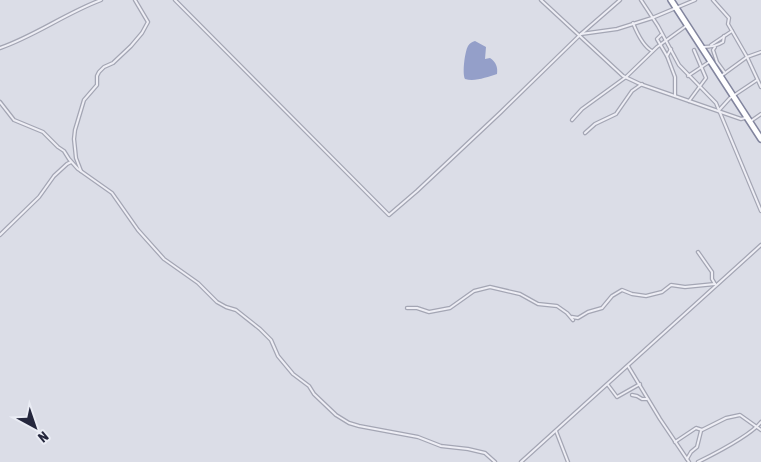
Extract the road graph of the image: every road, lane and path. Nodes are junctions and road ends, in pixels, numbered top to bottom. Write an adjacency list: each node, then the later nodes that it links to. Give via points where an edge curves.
1 (101, 0): 24 (street)
2 (135, 0): 51 (street, via 149,22 131,46 98,73 97,85 84,100 74,139)
3 (175, 0): 16 (street, via 389,215)
4 (541, 0): 16 (street)
5 (620, 0): 16 (street)
6 (641, 0): 12 (street)
7 (671, 0): 11 (highway)
8 (695, 0): 10 (street)
9 (713, 0): 15 (street, via 729,18)
10 (688, 1): 11 (street)
11 (675, 7): 12 (street); 14 (highway)
12 (652, 18): 13 (street); 17 (street)
13 (633, 23): 16 (street, via 617,30); 27 (street, via 640,38)
14 (687, 25): 19 (street); 23 (highway)
15 (732, 31): 18 (street); 30 (street)
16 (580, 35): 35 (street, via 610,66)
17 (662, 35): 19 (street); 20 (street, via 658,39)
18 (724, 36): 21 (street); 22 (street, via 723,42)
19 (665, 42): 20 (street); 25 (street)
20 (661, 44): 27 (street); 29 (street)
21 (710, 46): 22 (street); 23 (street)
22 (714, 46): 33 (street)
23 (702, 47): 31 (highway)
24 (0, 48)
25 (670, 49): 29 (street); 34 (street)
26 (694, 50): 32 (street)
27 (653, 52): 35 (street)
28 (761, 52): 30 (street)
29 (667, 56): 40 (street, via 675,77)
30 (747, 57): 33 (street); 36 (street)
31 (710, 61): 32 (street); 33 (highway)
32 (701, 67): 34 (street); 38 (street, via 706,78)
33 (723, 74): 41 (highway)
34 (688, 76): 38 (street)
35 (626, 77): 37 (street); 47 (street, via 582,108)
36 (758, 80): 39 (street); 41 (street)
37 (642, 84): 40 (street); 48 (street, via 632,91 616,114)
38 (700, 87): 42 (street); 44 (street)
39 (761, 87)
40 (675, 96): 42 (street)
41 (734, 96): 44 (street); 46 (highway)
42 (690, 101): 44 (street)
43 (0, 102): 50 (street, via 14,120 43,132 66,152)
44 (720, 111): 46 (street); 52 (street)
45 (761, 114): 46 (street)
46 (749, 119): 49 (highway)
47 (572, 120)
48 (585, 133)
49 (761, 139)
50 (71, 162): 51 (street); 53 (street)
51 (81, 171): 72 (street, via 116,197 160,256 198,283 217,302 236,310 260,329 293,374 309,386 333,413 356,425 418,437 441,446 468,449 485,454)
52 (761, 211)
53 (0, 235)
54 (761, 245): 56 (street)
55 (698, 252): 56 (street)
56 (716, 284): 58 (street, via 671,285 662,292 646,296 622,290 602,308 578,318); 60 (street)
57 (407, 308): 58 (street, via 428,312 450,308 474,290 490,287 520,294 538,304 557,306)
58 (570, 316): 59 (street)
59 (573, 320)
60 (628, 366): 61 (street); 62 (street)
61 (640, 384): 62 (street, via 617,397); 64 (street)
62 (608, 385): 69 (street)
63 (632, 395): 64 (street)
64 (647, 399): 70 (street)
65 (761, 422): 66 (street)
66 (757, 426): 67 (street, via 740,415); 68 (street); 75 (street)
67 (701, 430): 70 (street, via 695,429); 71 (street, via 697,447)
68 (761, 430)
69 (556, 431): 73 (street); 74 (street)
70 (675, 442): 71 (street)
71 (688, 461)
72 (495, 462)
73 (522, 462)
74 (568, 462)
75 (698, 462)

